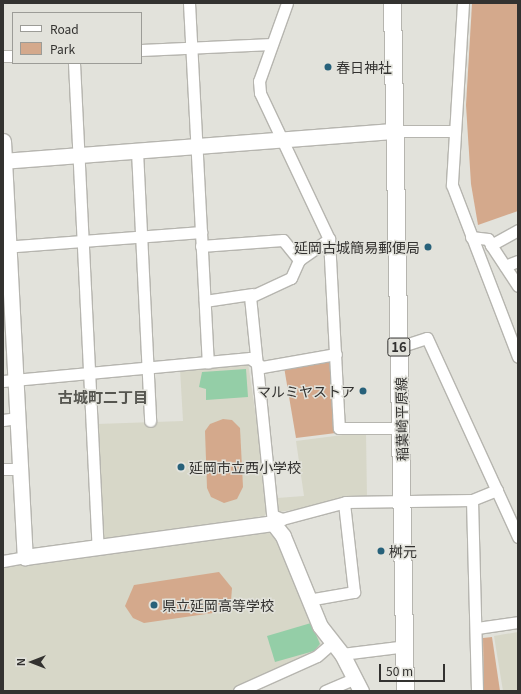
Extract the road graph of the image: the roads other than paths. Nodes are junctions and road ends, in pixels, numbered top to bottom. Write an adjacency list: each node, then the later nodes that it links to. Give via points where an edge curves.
1 (189, 3): 6 (street)
2 (287, 3): 5 (street)
3 (392, 3): 9 (main road, 稲葉崎平原線 / 16)
4 (463, 3): 10 (street)
5 (272, 44): 6 (street); 11 (street, via 259,81 260,93)
6 (192, 47): 7 (street); 13 (street)
7 (142, 50)
8 (74, 64): 15 (street)
9 (395, 131): 10 (street); 11 (street); 32 (main road, 稲葉崎平原線 / 16)
10 (454, 131): 19 (street, via 452,185)
11 (284, 139): 13 (street); 21 (street)
12 (3, 141): 16 (street)
13 (197, 146): 14 (street); 18 (street)
14 (137, 151): 15 (street); 20 (street)
15 (79, 156): 16 (street); 22 (street)
16 (4, 161): 25 (street)
17 (518, 230): 23 (street)
18 (201, 232): 20 (street); 24 (street)
19 (471, 237): 23 (street, via 488,240); 34 (street)
20 (142, 238): 22 (street); 37 (street)
21 (328, 239): 26 (street); 33 (street)
22 (83, 241): 25 (street); 38 (street)
23 (491, 245): 28 (street)
24 (201, 246): 26 (street, via 283,240); 31 (street)
25 (6, 247): 39 (street)
26 (299, 260): 30 (street, via 291,278)
27 (518, 261): 28 (street)
28 (505, 266): 29 (street)
29 (518, 286)
30 (252, 294): 31 (street); 36 (street)
31 (205, 302): 35 (street)
32 (399, 347): 42 (main road, 稲葉崎平原線 / 16); 45 (street, via 427,338)
33 (336, 354): 36 (street, via 262,367); 42 (street, via 339,428)
34 (518, 357)
35 (208, 362): 36 (street, via 250,358); 37 (street)
36 (256, 363): 49 (street)
37 (148, 366): 38 (street); 41 (street)
38 (90, 372): 39 (street); 51 (street)
39 (9, 381): 40 (street)
40 (10, 419): 44 (street)
41 (150, 421)
42 (401, 428): 47 (main road, 稲葉崎平原線 / 16)
43 (3, 469): 44 (street)
44 (20, 469): 52 (street)
45 (497, 490): 46 (street); 50 (street)
46 (472, 500): 47 (street); 56 (street)
47 (403, 501): 48 (street); 57 (main road, 稲葉崎平原線 / 16)
48 (344, 503): 49 (street); 54 (street, via 354,592)
49 (274, 520): 51 (street); 54 (street, via 283,536)
50 (518, 537)
51 (98, 546): 52 (street)
52 (25, 557): 53 (street)
53 (3, 560)
54 (308, 600): 58 (street)
55 (518, 622): 56 (street)
56 (477, 628): 63 (street)
57 (407, 646): 58 (street); 62 (main road, 稲葉崎平原線 / 16)
58 (337, 649): 59 (street); 60 (street)
59 (358, 684): 61 (street)
60 (239, 691)
61 (326, 691)
62 (405, 691)
63 (477, 691)

